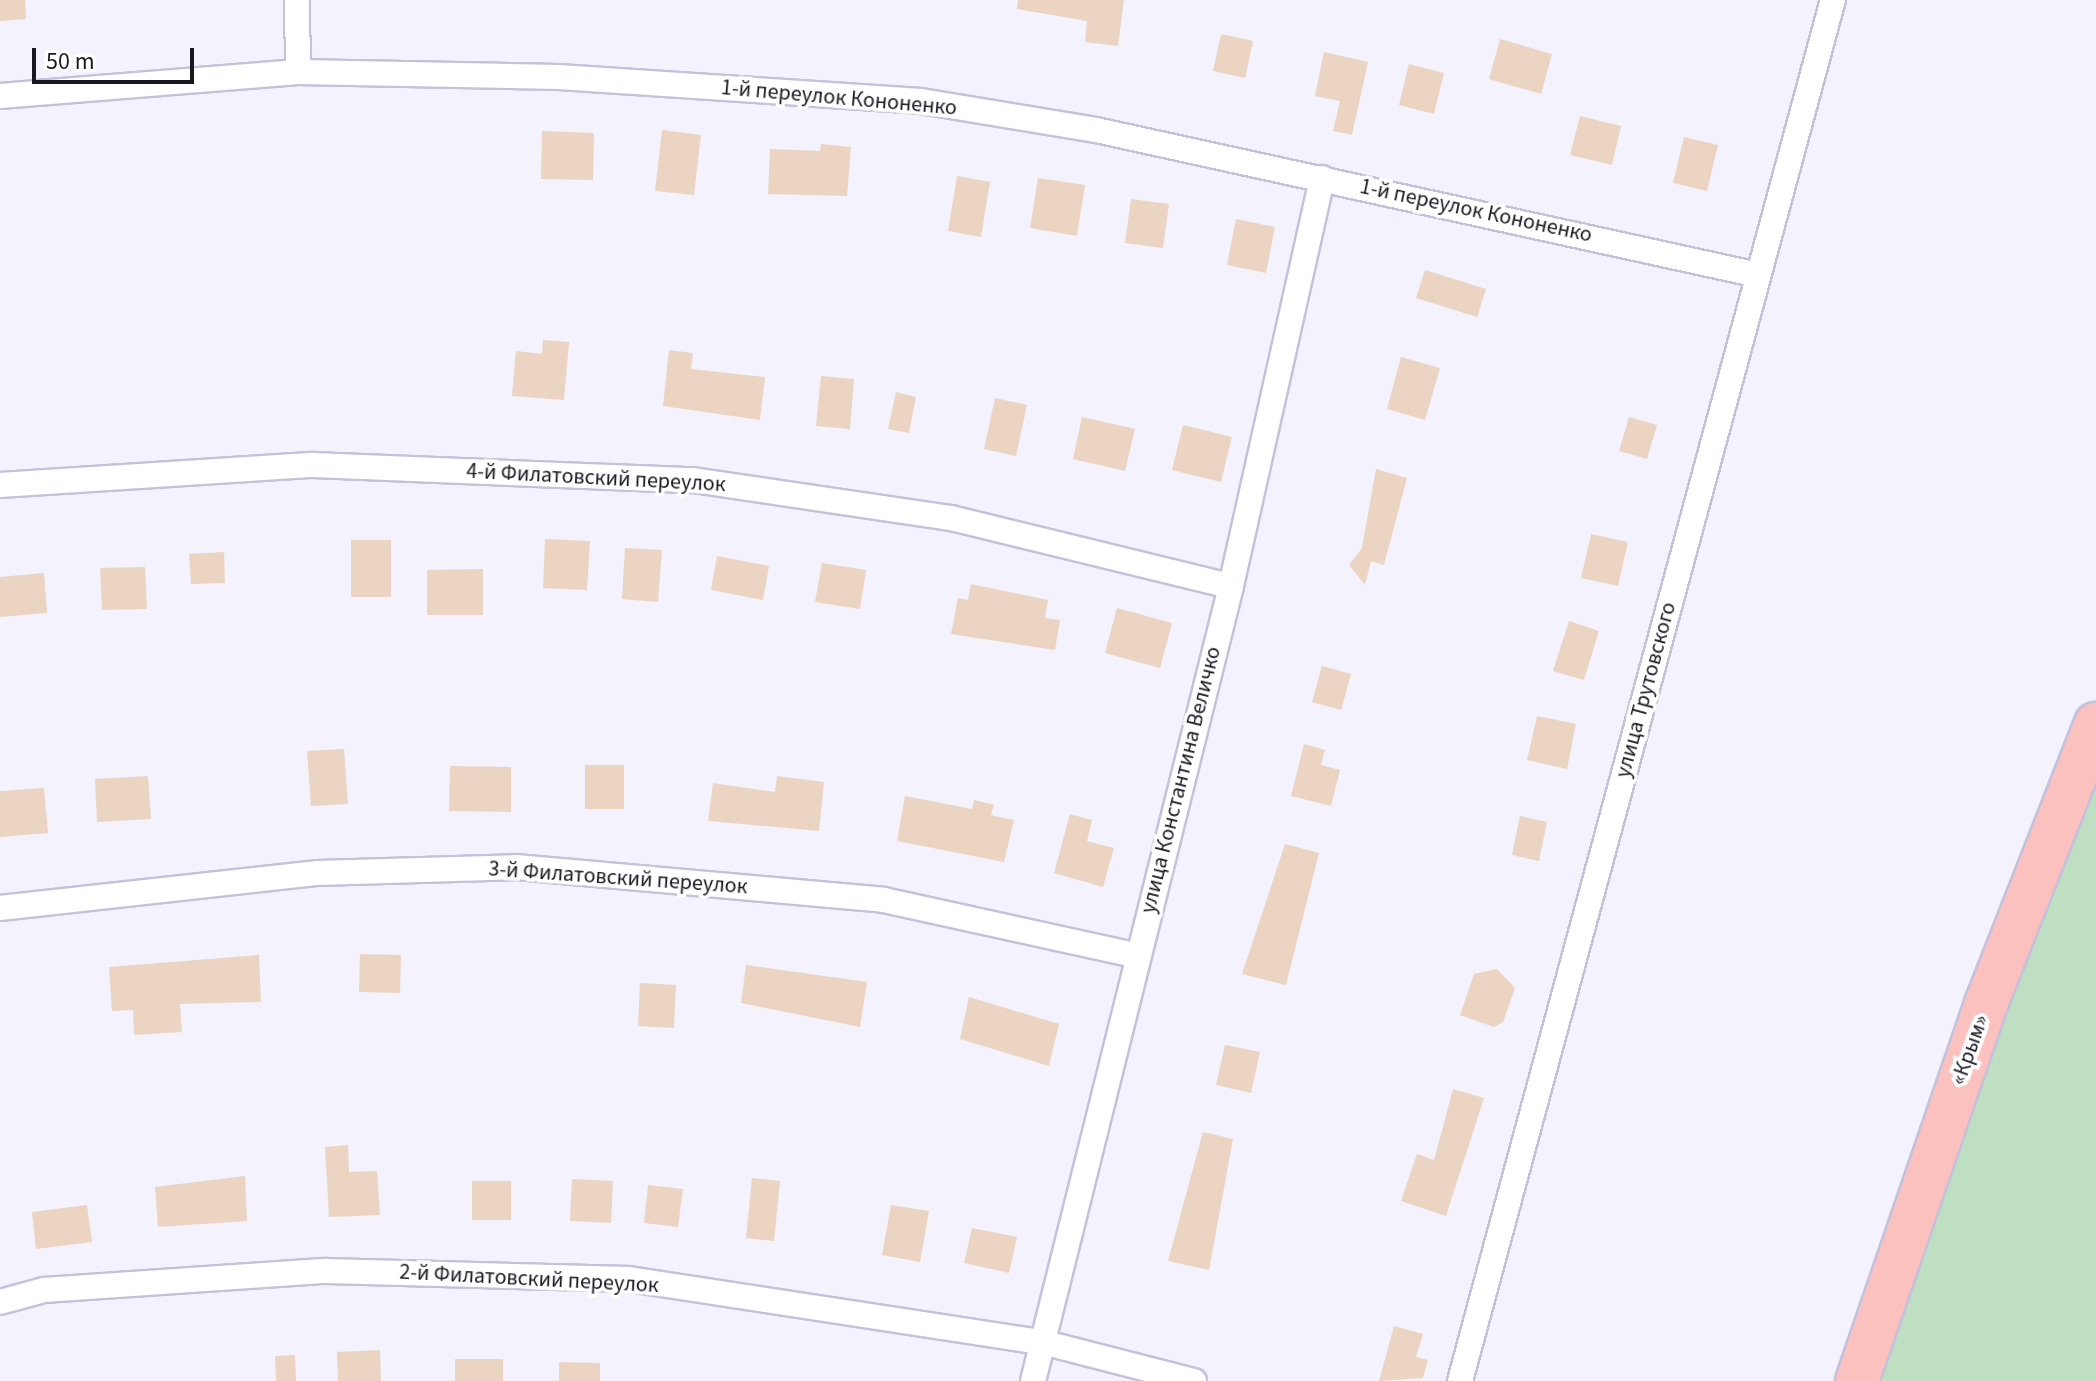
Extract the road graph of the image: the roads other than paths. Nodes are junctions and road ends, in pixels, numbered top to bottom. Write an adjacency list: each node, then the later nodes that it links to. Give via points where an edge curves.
1 (297, 0): 3 (street)
2 (1833, 0): 6 (street, улица Трутовского)
3 (298, 72): 4 (street, 1-й переулок Кононенко); 5 (street, 1-й переулок Кононенко, via 559,77 921,101)
4 (0, 96)
5 (1322, 178): 6 (street, 1-й переулок Кононенко); 8 (street, улица Константина Величко)
6 (1758, 275): 16 (street, улица Трутовского)
7 (0, 485): 8 (street, 4-й Филатовский переулок, via 313,465 693,480 951,518)
8 (1231, 586): 11 (street, улица Константина Величко)
9 (2096, 724): 17 (highway, «Крым», via 1986,1004)
10 (0, 908): 11 (street, 3-й Филатовский переулок, via 318,873 516,867 884,900)
11 (1135, 955): 13 (street, улица Константина Величко)
12 (0, 1302): 13 (street, 2-й Филатовский переулок, via 44,1290 326,1271 628,1279)
13 (1042, 1342): 14 (street, улица Константина Величко); 15 (street, 2-й Филатовский переулок)
14 (1033, 1381)
15 (1194, 1381)
16 (1460, 1381)
17 (1857, 1381)

